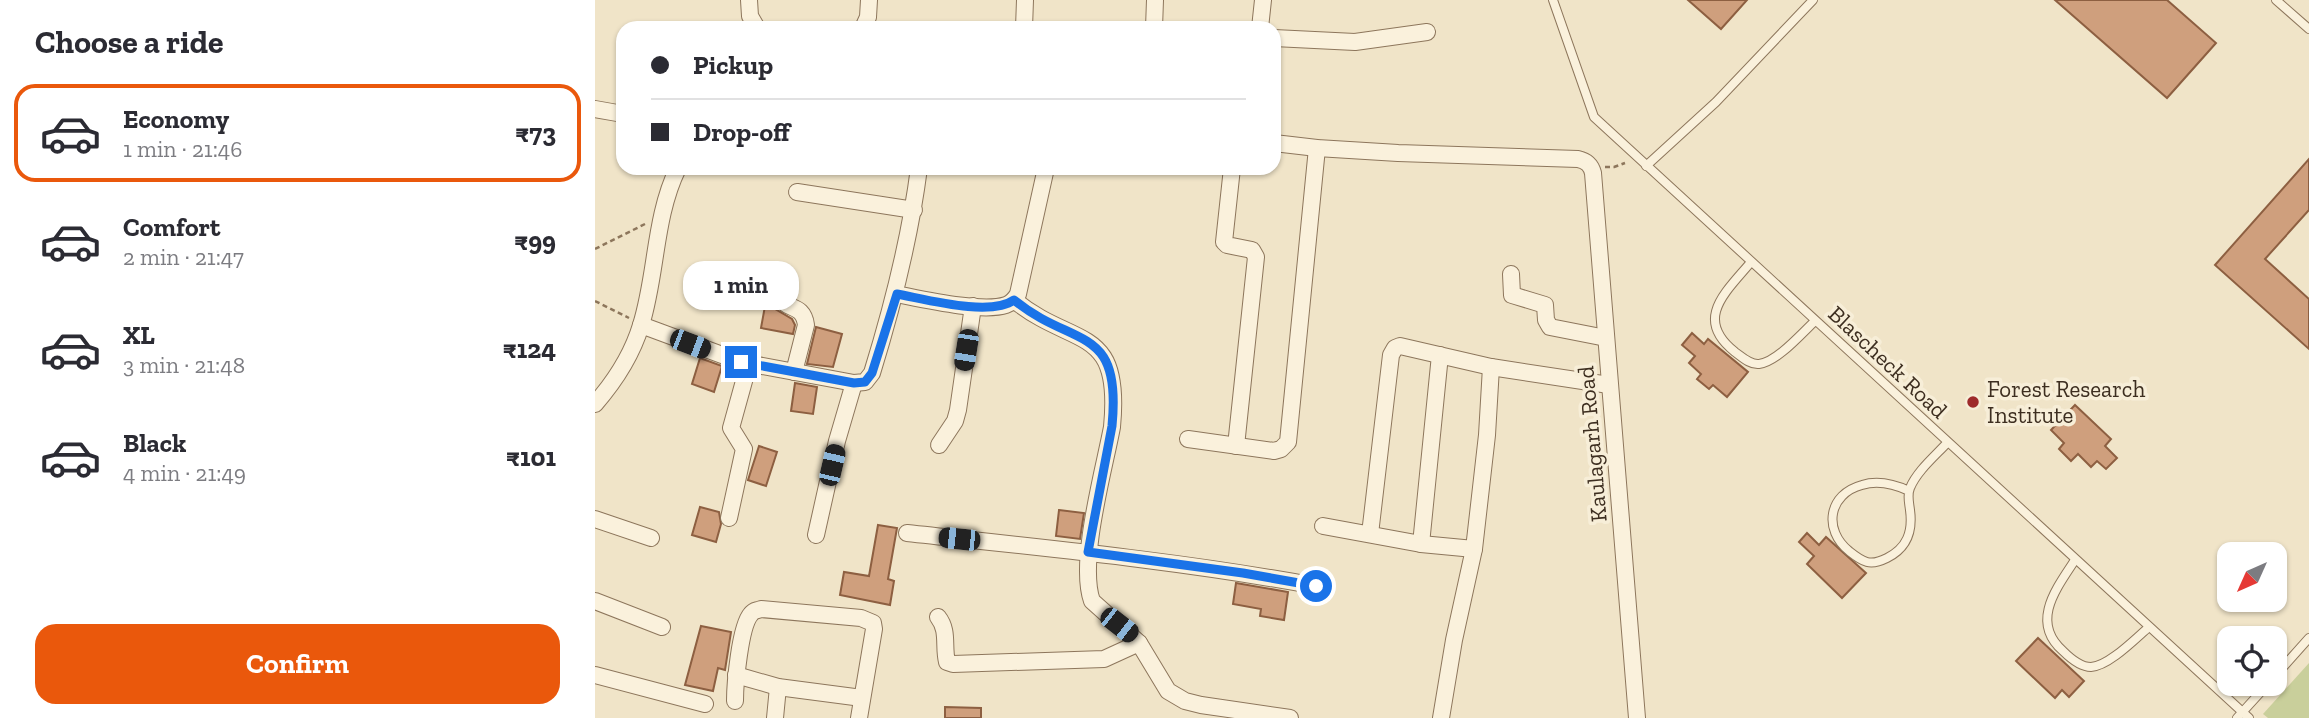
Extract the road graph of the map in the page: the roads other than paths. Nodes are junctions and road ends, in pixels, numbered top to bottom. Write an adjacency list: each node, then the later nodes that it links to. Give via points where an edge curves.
1 (748, 0): 9 (street)
2 (869, 0): 10 (street)
3 (1025, 0): 11 (street)
4 (1155, 0): 12 (street)
5 (1263, 0): 13 (street)
6 (1553, 0): 21 (lane, Blascheck Road, via 1594,117)
7 (1813, 0): 21 (lane, via 1716,102)
8 (2276, 0): 14 (lane)
9 (753, 21)
10 (866, 21)
11 (1024, 21)
12 (1154, 21)
13 (1261, 21)
14 (2309, 29)
15 (1427, 32): 16 (street, via 1356,42)
16 (1281, 38)
17 (595, 109): 18 (street)
18 (616, 113)
19 (1281, 144): 20 (street)
20 (1317, 148): 36 (street, Kaulagarh Road, via 1585,161 1591,166); 47 (street, via 1290,436 1285,447 1274,451)
21 (1646, 166): 28 (lane, Blascheck Road)
22 (675, 175): 35 (street)
23 (918, 175): 27 (street)
24 (1044, 175): 32 (street)
25 (1231, 175): 47 (street, via 1224,242 1252,250 1257,257)
26 (797, 192): 27 (street)
27 (914, 210): 31 (street)
28 (1751, 262): 34 (lane, Blascheck Road); 34 (lane, via 1716,307 1714,326 1731,349 1751,363 1767,361)
29 (780, 274): 40 (street, via 778,296 803,313 806,325)
30 (1511, 274): 36 (street, via 1512,295 1545,305 1550,327)
31 (897, 294): 33 (street); 41 (street, via 872,373 865,382)
32 (1014, 300): 33 (street, via 998,306); 58 (street, via 1040,319 1091,342 1111,373 1112,426)
33 (973, 306): 46 (street, via 958,410)
34 (1815, 321): 45 (lane, Blascheck Road)
35 (641, 325): 38 (street); 43 (street, via 625,363)
36 (1606, 338): 42 (street, Kaulagarh Road)
37 (1440, 355): 39 (street); 53 (street, via 1400,346 1393,351); 56 (street)
38 (749, 363): 40 (street); 49 (street, via 731,428 744,449)
39 (1491, 367): 42 (street); 57 (street)
40 (794, 372): 41 (street)
41 (854, 383): 54 (street)
42 (1609, 385): 81 (street, Kaulagarh Road)
43 (595, 404)
44 (1188, 439): 47 (street)
45 (1947, 443): 48 (lane); 59 (lane, Blascheck Road)
46 (939, 445)
47 (1235, 446)
48 (1909, 491): 48 (lane, via 1910,531 1899,552 1872,563 1840,543 1832,517 1838,501 1855,487 1889,484)
49 (729, 518)
50 (595, 519): 55 (street)
51 (1323, 526): 53 (street)
52 (907, 533): 58 (street)
53 (1370, 534): 56 (street)
54 (816, 535)
55 (651, 538)
56 (1421, 544): 57 (street)
57 (1473, 549): 80 (street)
58 (1088, 552): 60 (street); 66 (street, via 1092,601)
59 (2075, 560): 64 (lane, Blascheck Road); 64 (lane, via 2059,584 2047,620 2053,641 2066,655 2084,665 2099,665)
60 (1316, 586)
61 (595, 601): 63 (street)
62 (938, 617): 66 (street, via 945,629 947,662 953,664 1104,659)
63 (662, 626)
64 (2149, 627): 76 (lane, Blascheck Road)
65 (2309, 638): 67 (lane)
66 (1139, 643): 75 (street, via 1160,681 1176,696)
67 (2287, 663)
68 (595, 675): 74 (street)
69 (736, 675): 70 (street); 72 (street, via 747,621 754,611 862,618 873,623 874,629); 73 (street)
70 (778, 687): 72 (street); 77 (street)
71 (2259, 696): 76 (lane)
72 (862, 698): 78 (street)
73 (735, 702)
74 (705, 704)
75 (1266, 716): 79 (street)
76 (2243, 716)
77 (775, 718)
78 (859, 718)
79 (1290, 718)
80 (1441, 718)
81 (1637, 718)

